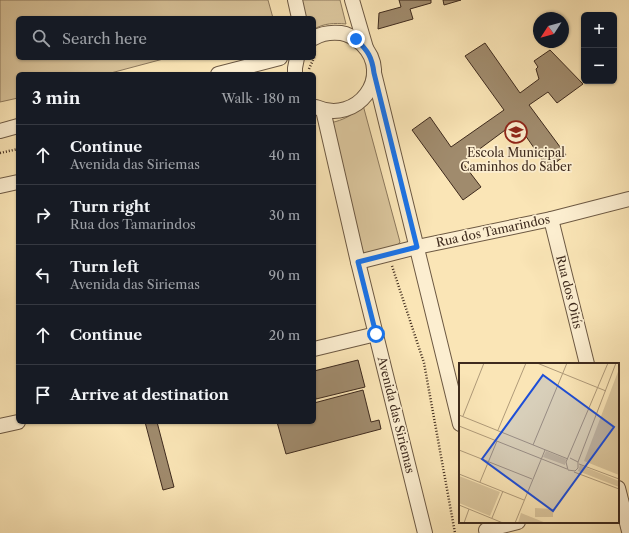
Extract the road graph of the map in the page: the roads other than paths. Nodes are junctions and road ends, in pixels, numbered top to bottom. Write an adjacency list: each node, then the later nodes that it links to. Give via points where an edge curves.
1 (295, 0): 3 (street)
2 (352, 0): 5 (street)
3 (299, 16)
4 (316, 37): 5 (street, via 330,32 344,33 356,39)
5 (366, 49): 10 (street)
6 (272, 60): 8 (street)
7 (297, 60): 9 (street)
8 (226, 72)
9 (295, 72)
10 (374, 73): 11 (street, via 371,86 356,105 345,110); 18 (street)
11 (318, 108): 19 (street, Avenida das Siriemas)
12 (16, 127): 13 (street)
13 (0, 131)
14 (16, 182): 15 (street)
15 (0, 186)
16 (629, 199): 17 (street, Rua dos Tamarindos)
17 (551, 219): 18 (street, Rua dos Tamarindos); 22 (street, Rua dos Oitís)
18 (417, 247): 19 (street, Rua dos Tamarindos); 23 (street)
19 (358, 262): 20 (street, Avenida das Siriemas)
20 (376, 334): 21 (street); 30 (street, Avenida das Siriemas)
21 (316, 349)
22 (587, 363)
23 (459, 420)
24 (16, 422): 25 (street)
25 (0, 426)
26 (621, 493): 29 (street)
27 (513, 523): 28 (street)
28 (486, 528)
29 (629, 531)
30 (425, 533)

